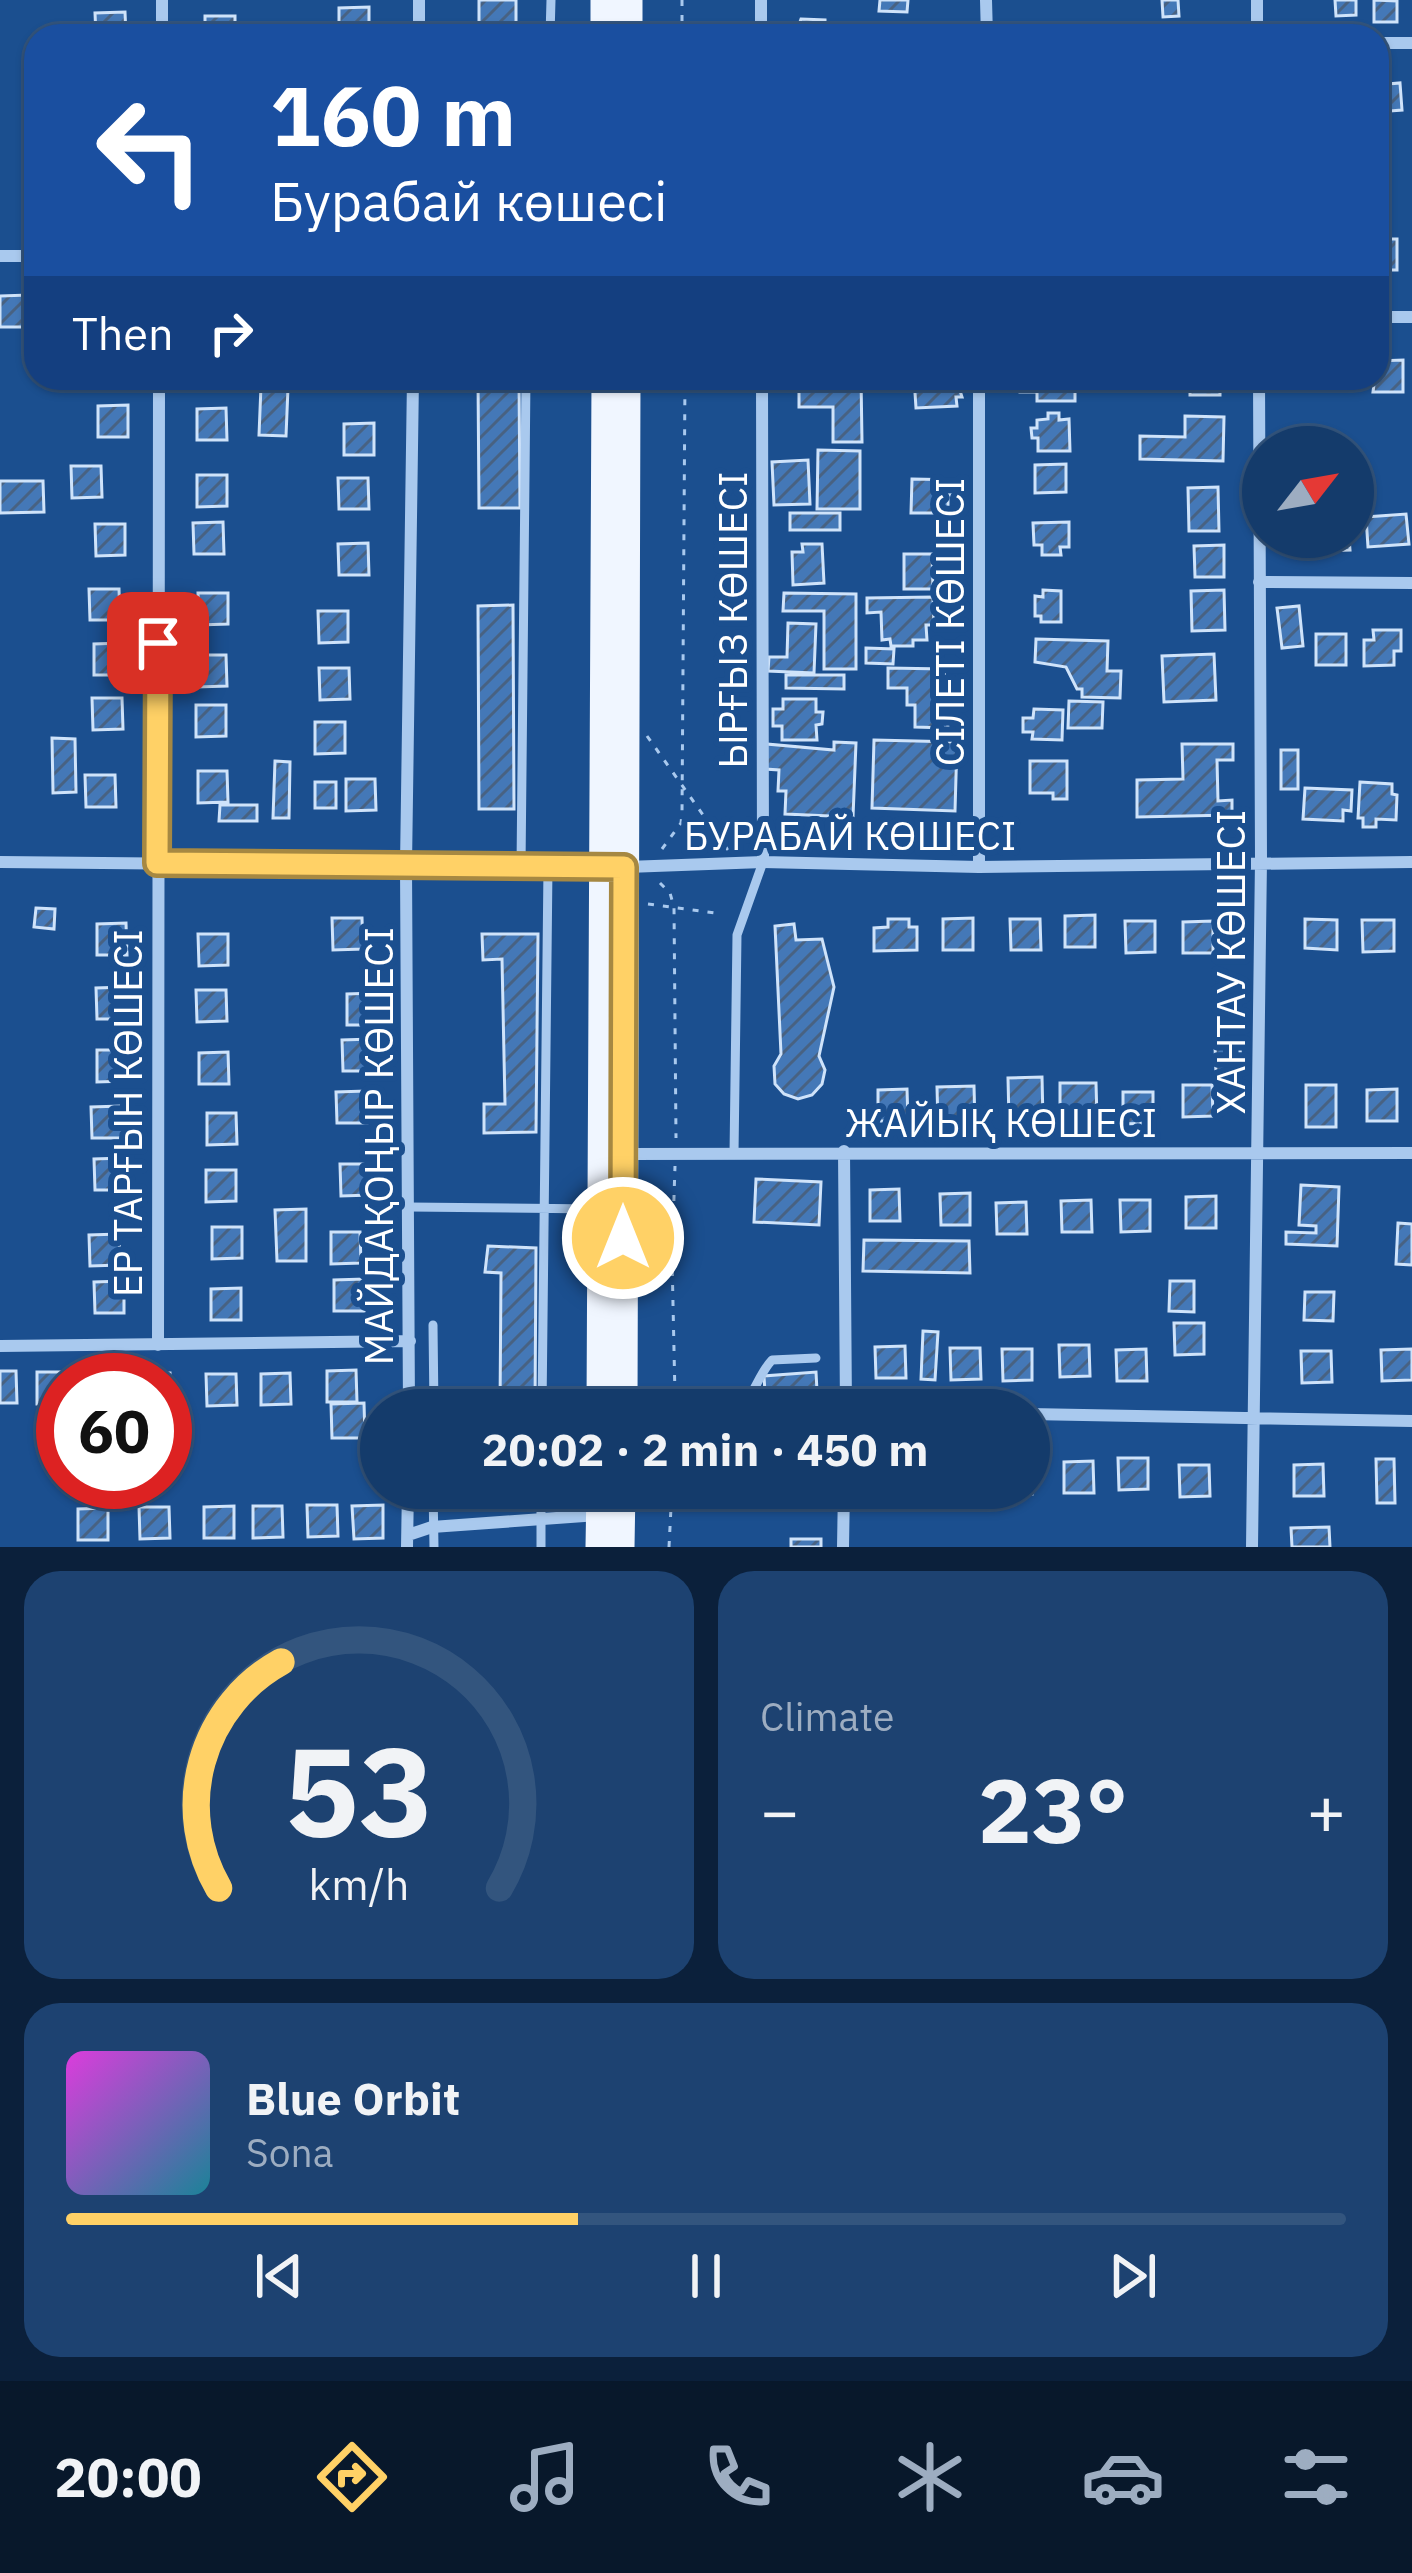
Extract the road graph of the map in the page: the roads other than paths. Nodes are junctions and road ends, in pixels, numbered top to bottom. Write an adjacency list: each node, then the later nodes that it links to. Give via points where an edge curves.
1 (159, 390): 15 (street, ЕР ТАРҒЫН КӨШЕСІ)
2 (412, 390): 16 (street, МАЙДАҚОҢЫР КӨШЕСІ)
3 (526, 390): 17 (lane)
4 (605, 390): 19 (main road)
5 (627, 390): 19 (main road)
6 (762, 390): 13 (street, ЫРҒЫЗ КӨШЕСІ)
7 (980, 390): 20 (street, СІЛЕТІ КӨШЕСІ)
8 (1259, 390): 9 (street, ХАНТАУ КӨШЕСІ)
9 (1259, 582): 10 (street); 11 (street, ХАНТАУ КӨШЕСІ)
10 (1412, 583)
11 (1262, 860): 14 (street, БУРАБАЙ КӨШЕСІ); 20 (street, БУРАБАЙ КӨШЕСІ); 24 (street, ХАНТАУ КӨШЕСІ)
12 (0, 862): 15 (street, БУРАБАЙ КӨШЕСІ)
13 (763, 862): 19 (street, БУРАБАЙ КӨШЕСІ); 20 (street, БУРАБАЙ КӨШЕСІ); 23 (lane, via 737,935)
14 (1412, 862)
15 (157, 863): 16 (street, БУРАБАЙ КӨШЕСІ); 31 (street, ЕР ТАРҒЫН КӨШЕСІ)
16 (406, 866): 17 (street, БУРАБАЙ КӨШЕСІ); 26 (street, МАЙДАҚОҢЫР КӨШЕСІ)
17 (521, 867): 18 (street, БУРАБАЙ КӨШЕСІ)
18 (548, 867): 19 (street, БУРАБАЙ КӨШЕСІ); 27 (lane)
19 (613, 867): 22 (main road); 28 (main road)
20 (979, 867)
21 (844, 1151): 23 (street, ЖАЙЫҚ КӨШЕСІ); 24 (street, ЖАЙЫҚ КӨШЕСІ); 40 (street)
22 (623, 1154): 23 (street, ЖАЙЫҚ КӨШЕСІ); 38 (main road)
23 (734, 1154)
24 (1258, 1154): 25 (street, ЖАЙЫҚ КӨШЕСІ); 42 (street, ХАНТАУ КӨШЕСІ)
25 (1412, 1154)
26 (409, 1207): 27 (lane); 30 (street, МАЙДАҚОҢЫР КӨШЕСІ)
27 (545, 1207): 28 (lane); 36 (lane)
28 (600, 1209): 37 (main road)
29 (434, 1325): 35 (lane)
30 (410, 1341): 31 (street); 34 (street, МАЙДАҚОҢЫР КӨШЕСІ)
31 (158, 1345): 32 (street)
32 (0, 1346)
33 (816, 1358): 39 (lane, via 772,1360)
34 (409, 1389)
35 (434, 1389)
36 (542, 1389)
37 (614, 1389)
38 (617, 1389)
39 (754, 1389)
40 (846, 1389)
41 (1050, 1414): 42 (street)
42 (1254, 1417): 43 (street); 59 (street, ХАНТАУ КӨШЕСІ)
43 (1412, 1421)
44 (408, 1509): 53 (street)
45 (432, 1509): 52 (lane)
46 (541, 1509): 51 (lane)
47 (574, 1509): 51 (street)
48 (600, 1509): 56 (main road)
49 (622, 1509): 57 (main road)
50 (844, 1509): 58 (street)
51 (541, 1518): 52 (street); 55 (lane)
52 (432, 1527): 53 (street); 54 (lane)
53 (407, 1541)
54 (434, 1547)
55 (541, 1547)
56 (599, 1547)
57 (621, 1547)
58 (843, 1547)
59 (1252, 1547)

